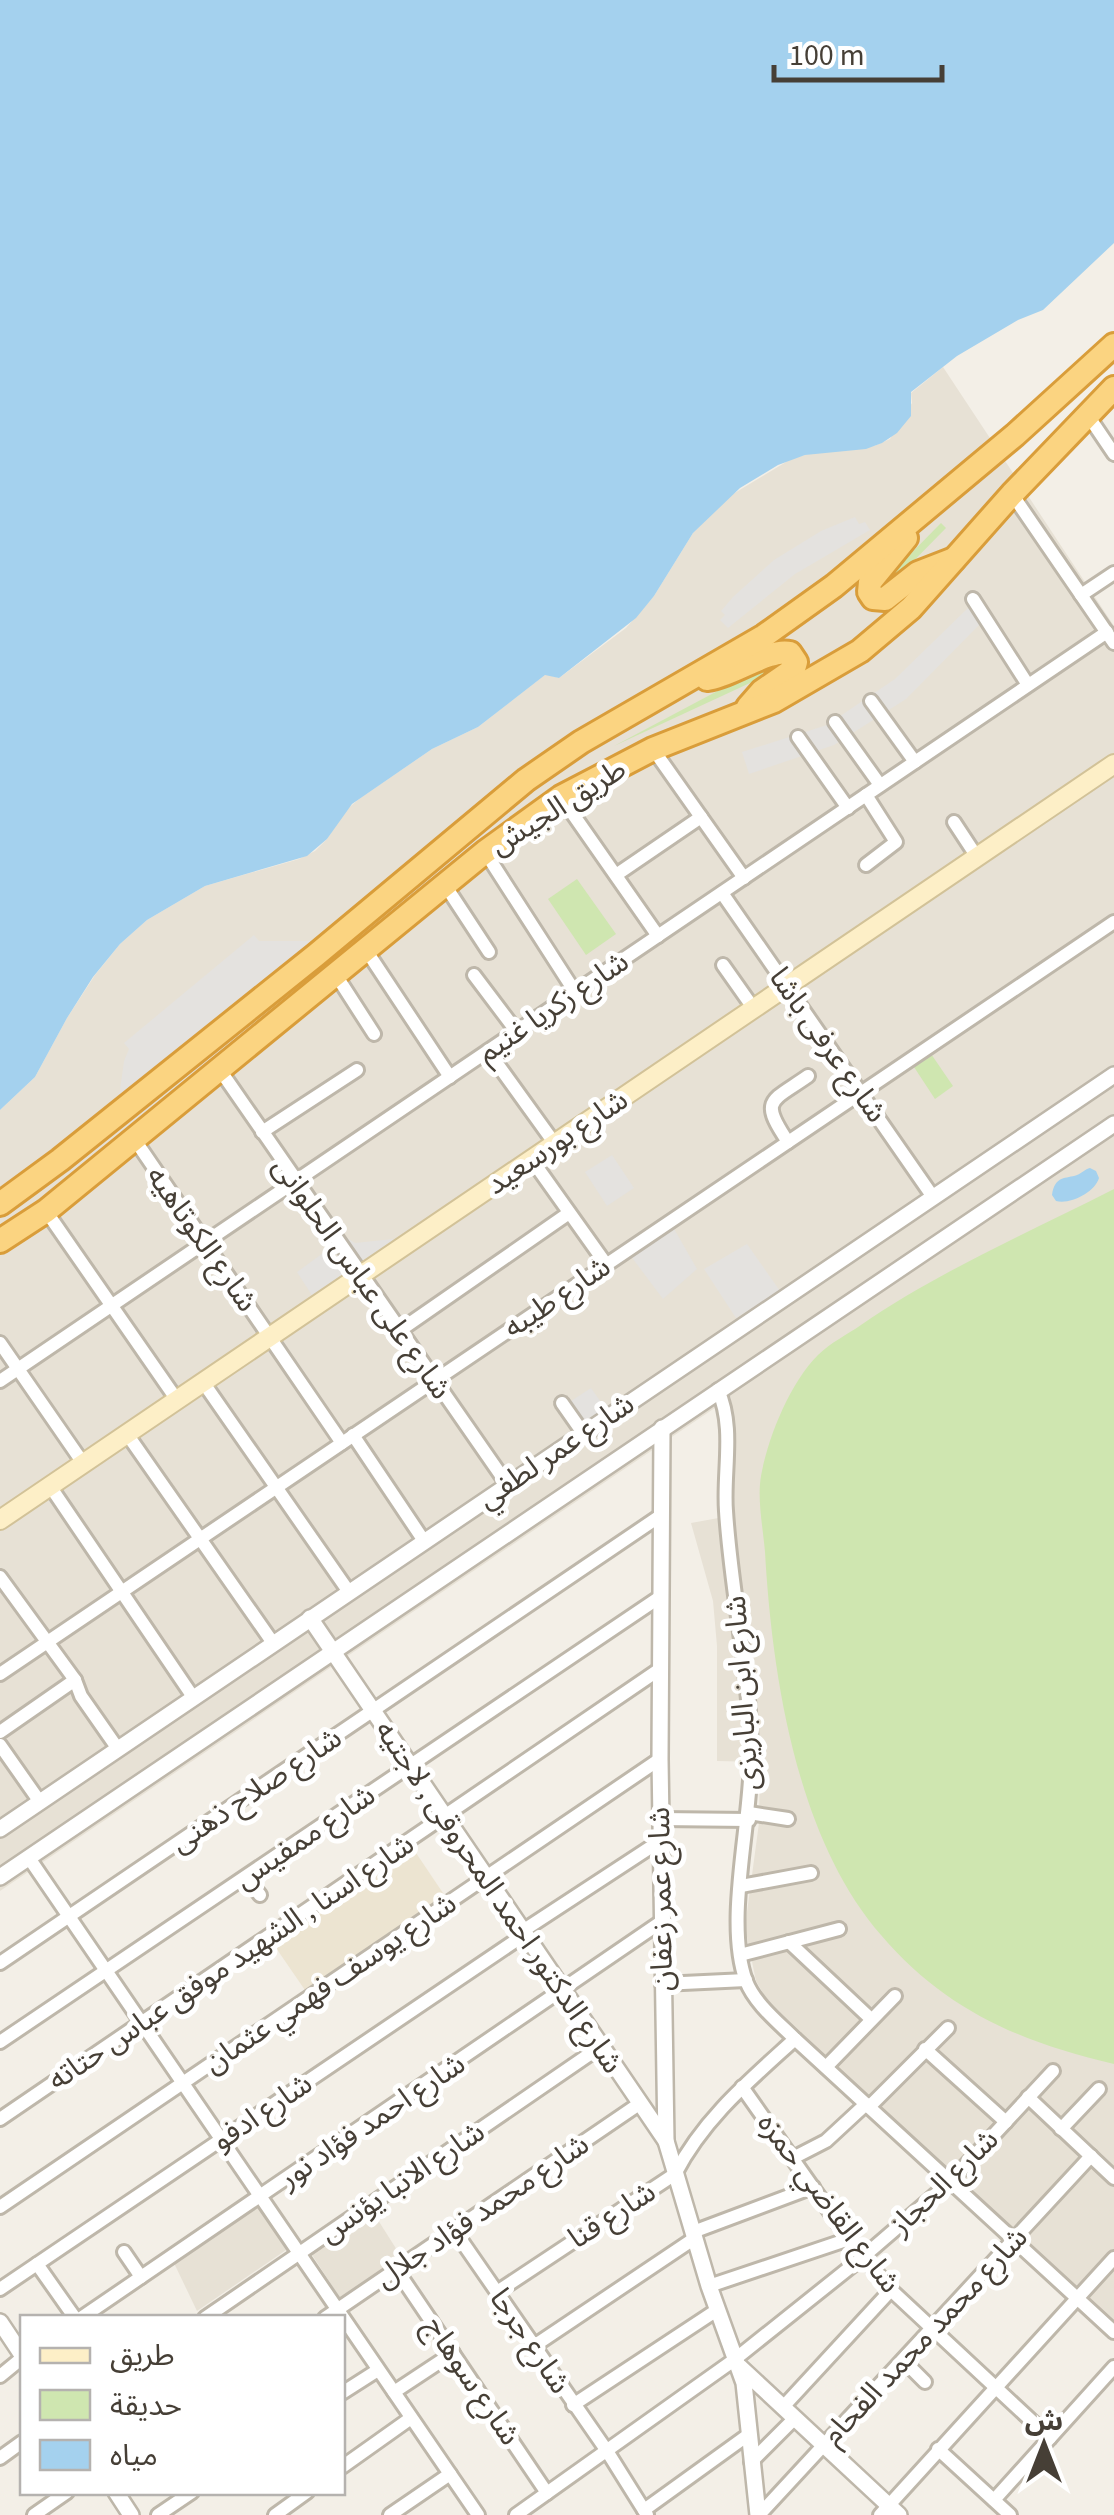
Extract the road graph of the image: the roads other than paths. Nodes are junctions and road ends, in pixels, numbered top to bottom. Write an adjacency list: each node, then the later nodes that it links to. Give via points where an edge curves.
1 (1114, 344): 6 (highway, طريق الجيش)
2 (1114, 388): 3 (highway, طريق الجيش)
3 (1088, 414): 4 (street); 5 (highway, طريق الجيش)
4 (1114, 454)
5 (1012, 494): 7 (highway, طريق الجيش); 9 (street)
6 (924, 510): 7 (highway, via 870,582 870,595 885,599 918,573); 12 (highway, طريق الجيش, via 800,612)
7 (955, 558): 15 (highway, طريق الجيش, via 860,651)
8 (1114, 573): 9 (street)
9 (1081, 595): 11 (street)
10 (972, 599): 13 (street)
11 (1110, 637): 13 (street, شارع زكريا غنيم)
12 (690, 679): 15 (highway, via 718,678 790,653 794,670 762,691); 61 (highway, طريق الجيش, via 526,780)
13 (1028, 685): 19 (street, شارع زكريا غنيم)
14 (871, 701): 19 (street)
15 (743, 714): 18 (highway, طريق الجيش)
16 (835, 722): 21 (street)
17 (798, 736): 24 (street)
18 (652, 749): 23 (highway, طريق الجيش); 25 (street)
19 (915, 762): 21 (street, شارع زكريا غنيم)
20 (1114, 764): 28 (main road, شارع بورسعيد)
21 (880, 785): 22 (street, شارع زكريا غنيم)
22 (866, 795): 24 (street, شارع زكريا غنيم); 29 (street, via 896,842)
23 (561, 797): 27 (highway, طريق الجيش); 30 (street)
24 (848, 808): 31 (street, شارع زكريا غنيم)
25 (701, 817): 30 (street); 31 (street)
26 (954, 822): 28 (street)
27 (484, 852): 32 (highway, طريق الجيش); 42 (street)
28 (977, 857): 41 (main road, شارع بورسعيد)
29 (866, 865)
30 (616, 875): 35 (street)
31 (744, 878): 33 (street, شارع زكريا غنيم)
32 (445, 885): 36 (highway, طريق الجيش); 37 (street)
33 (722, 892): 35 (street, شارع زكريا غنيم); 41 (street, شارع عرفى باشا)
34 (1114, 922): 52 (street, شارع طيبه)
35 (658, 936): 42 (street, شارع زكريا غنيم)
36 (366, 950): 39 (highway, طريق الجيش); 51 (street)
37 (489, 952)
38 (723, 965): 43 (street)
39 (336, 975): 45 (street); 47 (highway, طريق الجيش)
40 (474, 975): 44 (street)
41 (787, 986): 43 (main road, شارع بورسعيد); 52 (street, شارع عرفى باشا)
42 (574, 992): 44 (street, شارع زكريا غنيم)
43 (754, 1009): 57 (main road, شارع بورسعيد)
44 (517, 1032): 46 (street, شارع زكريا غنيم)
45 (374, 1034)
46 (488, 1051): 51 (street, شارع زكريا غنيم); 57 (street)
47 (220, 1070): 54 (street, شارع على عباس الحلوانى); 55 (highway, طريق الجيش)
48 (357, 1070): 54 (street)
49 (1114, 1075): 60 (street, شارع عمر لطفي)
50 (808, 1076): 56 (street, via 770,1109)
51 (450, 1077): 59 (street, شارع زكريا غنيم)
52 (861, 1092): 56 (street, شارع طيبه); 60 (street, شارع عرفى باشا)
53 (1114, 1124): 76 (street, شارع عمر لطفي)
54 (262, 1132): 59 (street, شارع على عباس الحلوانى)
55 (135, 1140): 62 (highway, طريق الجيش); 65 (street, شارع الكوتاهيه)
56 (788, 1142): 66 (street, شارع طيبه)
57 (555, 1144): 58 (main road, شارع بورسعيد)
58 (532, 1160): 63 (street); 67 (main road, شارع بورسعيد)
59 (296, 1181): 65 (street, شارع زكريا غنيم); 67 (street, شارع على عباس الحلوانى)
60 (934, 1197): 80 (street, شارع عمر لطفي)
61 (0, 1204)
62 (46, 1211): 64 (highway, طريق الجيش); 68 (street)
63 (570, 1213): 66 (street); 69 (street)
64 (0, 1241)
65 (205, 1242): 68 (street, شارع زكريا غنيم); 70 (street, شارع الكوتاهيه)
66 (606, 1264): 74 (street, شارع طيبه)
67 (361, 1276): 69 (street, شارع على عباس الحلوانى); 70 (main road, شارع بورسعيد)
68 (112, 1305): 72 (street, شارع زكريا غنيم); 77 (street)
69 (398, 1330): 74 (street, شارع على عباس الحلوانى)
70 (270, 1337): 75 (main road, شارع بورسعيد); 82 (street, شارع الكوتاهيه)
71 (0, 1343): 72 (street)
72 (18, 1369): 73 (street, شارع زكريا غنيم); 84 (street)
73 (0, 1381)
74 (434, 1381): 82 (street, شارع طيبه); 86 (street, شارع على عباس الحلوانى)
75 (204, 1382): 77 (main road, شارع بورسعيد); 88 (street)
76 (718, 1390): 79 (street, شارع عمر لطفي); 113 (street, شارع ابن الباريزى, via 726,1414 725,1506 749,1706)
77 (177, 1400): 81 (main road, شارع بورسعيد)
78 (562, 1403): 80 (street)
79 (662, 1428): 83 (street, شارع عمر لطفي); 85 (street, شارع عمر زعفان)
80 (582, 1433): 86 (street, شارع عمر لطفي)
81 (127, 1434): 84 (main road, شارع بورسعيد); 91 (street)
82 (348, 1439): 88 (street, شارع طيبه); 92 (street, شارع الكوتاهيه)
83 (630, 1450): 85 (street); 100 (street, شارع عمر لطفي)
84 (83, 1464): 87 (main road, شارع بورسعيد)
85 (661, 1464): 89 (street, شارع عمر زعفان)
86 (506, 1484): 92 (street, شارع عمر لطفي)
87 (50, 1486): 90 (main road, شارع بورسعيد); 94 (street)
88 (276, 1487): 91 (street, شارع طيبه); 95 (street)
89 (660, 1516): 96 (street, شارع عمر زعفان); 105 (street, شارع صلاح ذهنى)
90 (0, 1520)
91 (200, 1539): 94 (street, شارع طيبه); 99 (street)
92 (424, 1541): 95 (street, شارع عمر لطفي)
93 (0, 1577): 98 (street)
94 (122, 1592): 98 (street, شارع طيبه); 104 (street)
95 (349, 1592): 97 (street, شارع عمر لطفي)
96 (660, 1598): 101 (street, شارع عمر زعفان); 110 (street, شارع ممفيس)
97 (310, 1618): 99 (street, شارع عمر لطفي); 100 (street, شارع الدكتور احمد المحروقى , لاجتيه)
98 (45, 1643): 102 (street, شارع طيبه); 103 (street)
99 (272, 1644): 104 (street, شارع عمر لطفي)
100 (332, 1652): 105 (street, شارع الدكتور احمد المحروقى , لاجتيه); 118 (street, شارع عمر لطفي)
101 (660, 1669): 109 (street, شارع عمر زعفان); 112 (street, شارع اسنا , الشهيد موفق عباس حتاته)
102 (0, 1674)
103 (74, 1680): 106 (street); 108 (street)
104 (193, 1697): 108 (street, شارع عمر لطفي)
105 (372, 1711): 110 (street, شارع الدكتور احمد المحروقى , لاجتيه); 125 (street, شارع صلاح ذهنى)
106 (0, 1732)
107 (0, 1745): 111 (street)
108 (118, 1749): 111 (street, شارع عمر لطفي)
109 (660, 1760): 114 (street, شارع عمر زعفان); 122 (street, شارع يوسف فهمي عثمان)
110 (410, 1766): 112 (street, شارع الدكتور احمد المحروقى , لاجتيه); 120 (street, شارع ممفيس)
111 (40, 1802): 116 (street, شارع عمر لطفي)
112 (444, 1817): 122 (street, شارع الدكتور احمد المحروقى , لاجتيه); 138 (street, شارع اسنا , الشهيد موفق عباس حتاته)
113 (749, 1817): 114 (street); 115 (street); 123 (street, شارع ابن الباريزى)
114 (660, 1818): 117 (street, شارع عمر زعفان)
115 (788, 1819)
116 (0, 1829)
117 (660, 1841): 126 (street, شارع عمر زعفان); 128 (street, شارع ادفو)
118 (29, 1858): 121 (street, شارع عمر لطفي); 125 (street)
119 (811, 1873): 123 (street)
120 (246, 1876): 124 (street); 132 (street, شارع ممفيس)
121 (0, 1878)
122 (485, 1878): 128 (street, شارع الدكتور احمد المحروقى , لاجتيه); 146 (street, شارع يوسف فهمي عثمان)
123 (741, 1886): 130 (street, شارع ابن الباريزى)
124 (260, 1895)
125 (69, 1917): 131 (street, شارع صلاح ذهنى); 132 (street)
126 (661, 1922): 134 (street, شارع عمر زعفان); 135 (street, شارع احمد فؤاد نور)
127 (839, 1929): 129 (street)
128 (522, 1934): 135 (street, شارع الدكتور احمد المحروقى , لاجتيه); 155 (street, شارع ادفو)
129 (789, 1942): 130 (street); 137 (street)
130 (740, 1955): 133 (street, شارع ابن الباريزى)
131 (0, 1964)
132 (106, 1971): 138 (street); 141 (street, شارع ممفيس)
133 (746, 1980): 134 (street); 140 (street, شارع ابن الباريزى)
134 (662, 1984): 156 (street, شارع عمر زعفان)
135 (562, 1992): 142 (street, شارع الدكتور احمد المحروقى , لاجتيه); 163 (street, شارع احمد فؤاد نور)
136 (894, 1996): 137 (street)
137 (871, 2020): 144 (street)
138 (142, 2024): 146 (street); 152 (street, شارع اسنا , الشهيد موفق عباس حتاته)
139 (948, 2028): 143 (street)
140 (796, 2039): 144 (street, شارع ابن الباريزى); 147 (street, شارع قنا)
141 (0, 2042)
142 (600, 2047): 150 (street, شارع الدكتور احمد المحروقى , لاجتيه); 170 (street, شارع الانبا يؤنس)
143 (925, 2049): 151 (street); 153 (street)
144 (826, 2068): 151 (street, شارع ابن الباريزى)
145 (1053, 2071): 149 (street, شارع الحجاز)
146 (183, 2083): 155 (street); 164 (street, شارع يوسف فهمي عثمان)
147 (742, 2087): 158 (street, شارع القاضي حمزه); 160 (street, شارع قنا)
148 (1099, 2089): 154 (street)
149 (1028, 2098): 153 (street, شارع الحجاز); 154 (street)
150 (639, 2104): 156 (street, شارع الدكتور احمد المحروقى , لاجتيه); 165 (street, شارع محمد فؤاد جلال)
151 (868, 2106): 158 (street); 161 (street, شارع ابن الباريزى)
152 (0, 2119)
153 (1006, 2122): 161 (street, شارع الحجاز)
154 (1062, 2129): 157 (street)
155 (221, 2140): 163 (street); 173 (street, شارع ادفو)
156 (666, 2141): 160 (street, شارع عمر زعفان)
157 (1091, 2156): 159 (street); 168 (street, شارع محمد محمد الفحام)
158 (793, 2158): 162 (street, شارع القاضي حمزه)
159 (1112, 2172)
160 (675, 2174): 166 (street, شارع عمر زعفان); 179 (street, شارع قنا)
161 (950, 2182): 168 (street, شارع ابن الباريزى); 171 (street, شارع الحجاز)
162 (813, 2187): 166 (street); 167 (street, شارع القاضي حمزه)
163 (260, 2196): 170 (street); 175 (street, شارع احمد فؤاد نور)
164 (0, 2207)
165 (454, 2230): 174 (street, شارع محمد فؤاد جلال); 179 (street, شارع جرجا)
166 (694, 2235): 176 (street, شارع عمر زعفان); 190 (street)
167 (849, 2239): 171 (street, شارع القاضي حمزه); 176 (street)
168 (1014, 2241): 180 (street, شارع ابن الباريزى); 188 (street, شارع محمد محمد الفحام)
169 (124, 2252): 175 (street)
170 (299, 2253): 182 (street); 185 (street, شارع الانبا يؤنس)
171 (863, 2257): 178 (street, شارع القاضي حمزه); 194 (street, شارع الحجاز)
172 (1114, 2258): 180 (street)
173 (37, 2264): 177 (street, شارع ادفو); 183 (street)
174 (396, 2269): 182 (street, شارع محمد فؤاد جلال); 192 (street, شارع سوهاج)
175 (141, 2277): 184 (street, شارع احمد فؤاد نور)
176 (709, 2286): 181 (street, شارع عمر زعفان)
177 (0, 2289)
178 (891, 2290): 188 (street, شارع القاضي حمزه); 204 (street)
179 (496, 2292): 190 (street, شارع جرجا)
180 (1077, 2298): 189 (street, شارع ابن الباريزى); 200 (street)
181 (717, 2310): 194 (street, شارع عمر زعفان); 203 (street)
182 (331, 2313)
183 (76, 2315)
184 (83, 2315)
185 (209, 2315)
186 (0, 2322): 191 (street)
187 (345, 2330): 197 (street)
188 (931, 2330): 195 (street, شارع محمد محمد الفحام); 200 (street, شارع القاضي حمزه)
189 (1114, 2332)
190 (534, 2346): 203 (street, شارع جرجا)
191 (20, 2353)
192 (453, 2353): 202 (street); 215 (street, شارع سوهاج)
193 (20, 2358): 198 (street)
194 (734, 2360): 204 (street); 207 (street, شارع عمر زعفان, via 744,2383); 211 (street, شارع الحجاز)
195 (903, 2360): 199 (street); 209 (street, شارع محمد محمد الفحام)
196 (1114, 2367): 208 (street)
197 (378, 2370): 201 (street); 202 (street)
198 (0, 2376)
199 (925, 2382)
200 (994, 2388): 208 (street, شارع القاضي حمزه); 210 (street)
201 (345, 2392)
202 (394, 2392): 205 (street)
203 (573, 2406): 211 (street, شارع جرجا)
204 (782, 2407): 206 (street)
205 (411, 2418): 213 (street); 214 (street)
206 (796, 2418): 209 (street); 212 (street)
207 (748, 2434): 212 (street, شارع عمر زعفان); 221 (street)
208 (1050, 2438): 219 (street)
209 (824, 2444): 222 (street); 228 (street, شارع محمد محمد الفحام)
210 (938, 2449): 219 (street); 222 (street)
211 (607, 2451): 215 (street, شارع الحجاز); 221 (street, شارع جرجا)
212 (752, 2462): 228 (street, شارع عمر زعفان)
213 (345, 2465)
214 (450, 2474): 226 (street); 227 (street)
215 (548, 2493): 220 (street, شارع الحجاز)
216 (64, 2495): 223 (street)
217 (188, 2495): 224 (street)
218 (303, 2495): 225 (street)
219 (994, 2500): 229 (street)
220 (527, 2512)
221 (645, 2512)
222 (890, 2512)
223 (37, 2514)
224 (158, 2515)
225 (275, 2515)
226 (390, 2515)
227 (478, 2515)
228 (759, 2515)
229 (1010, 2515)

